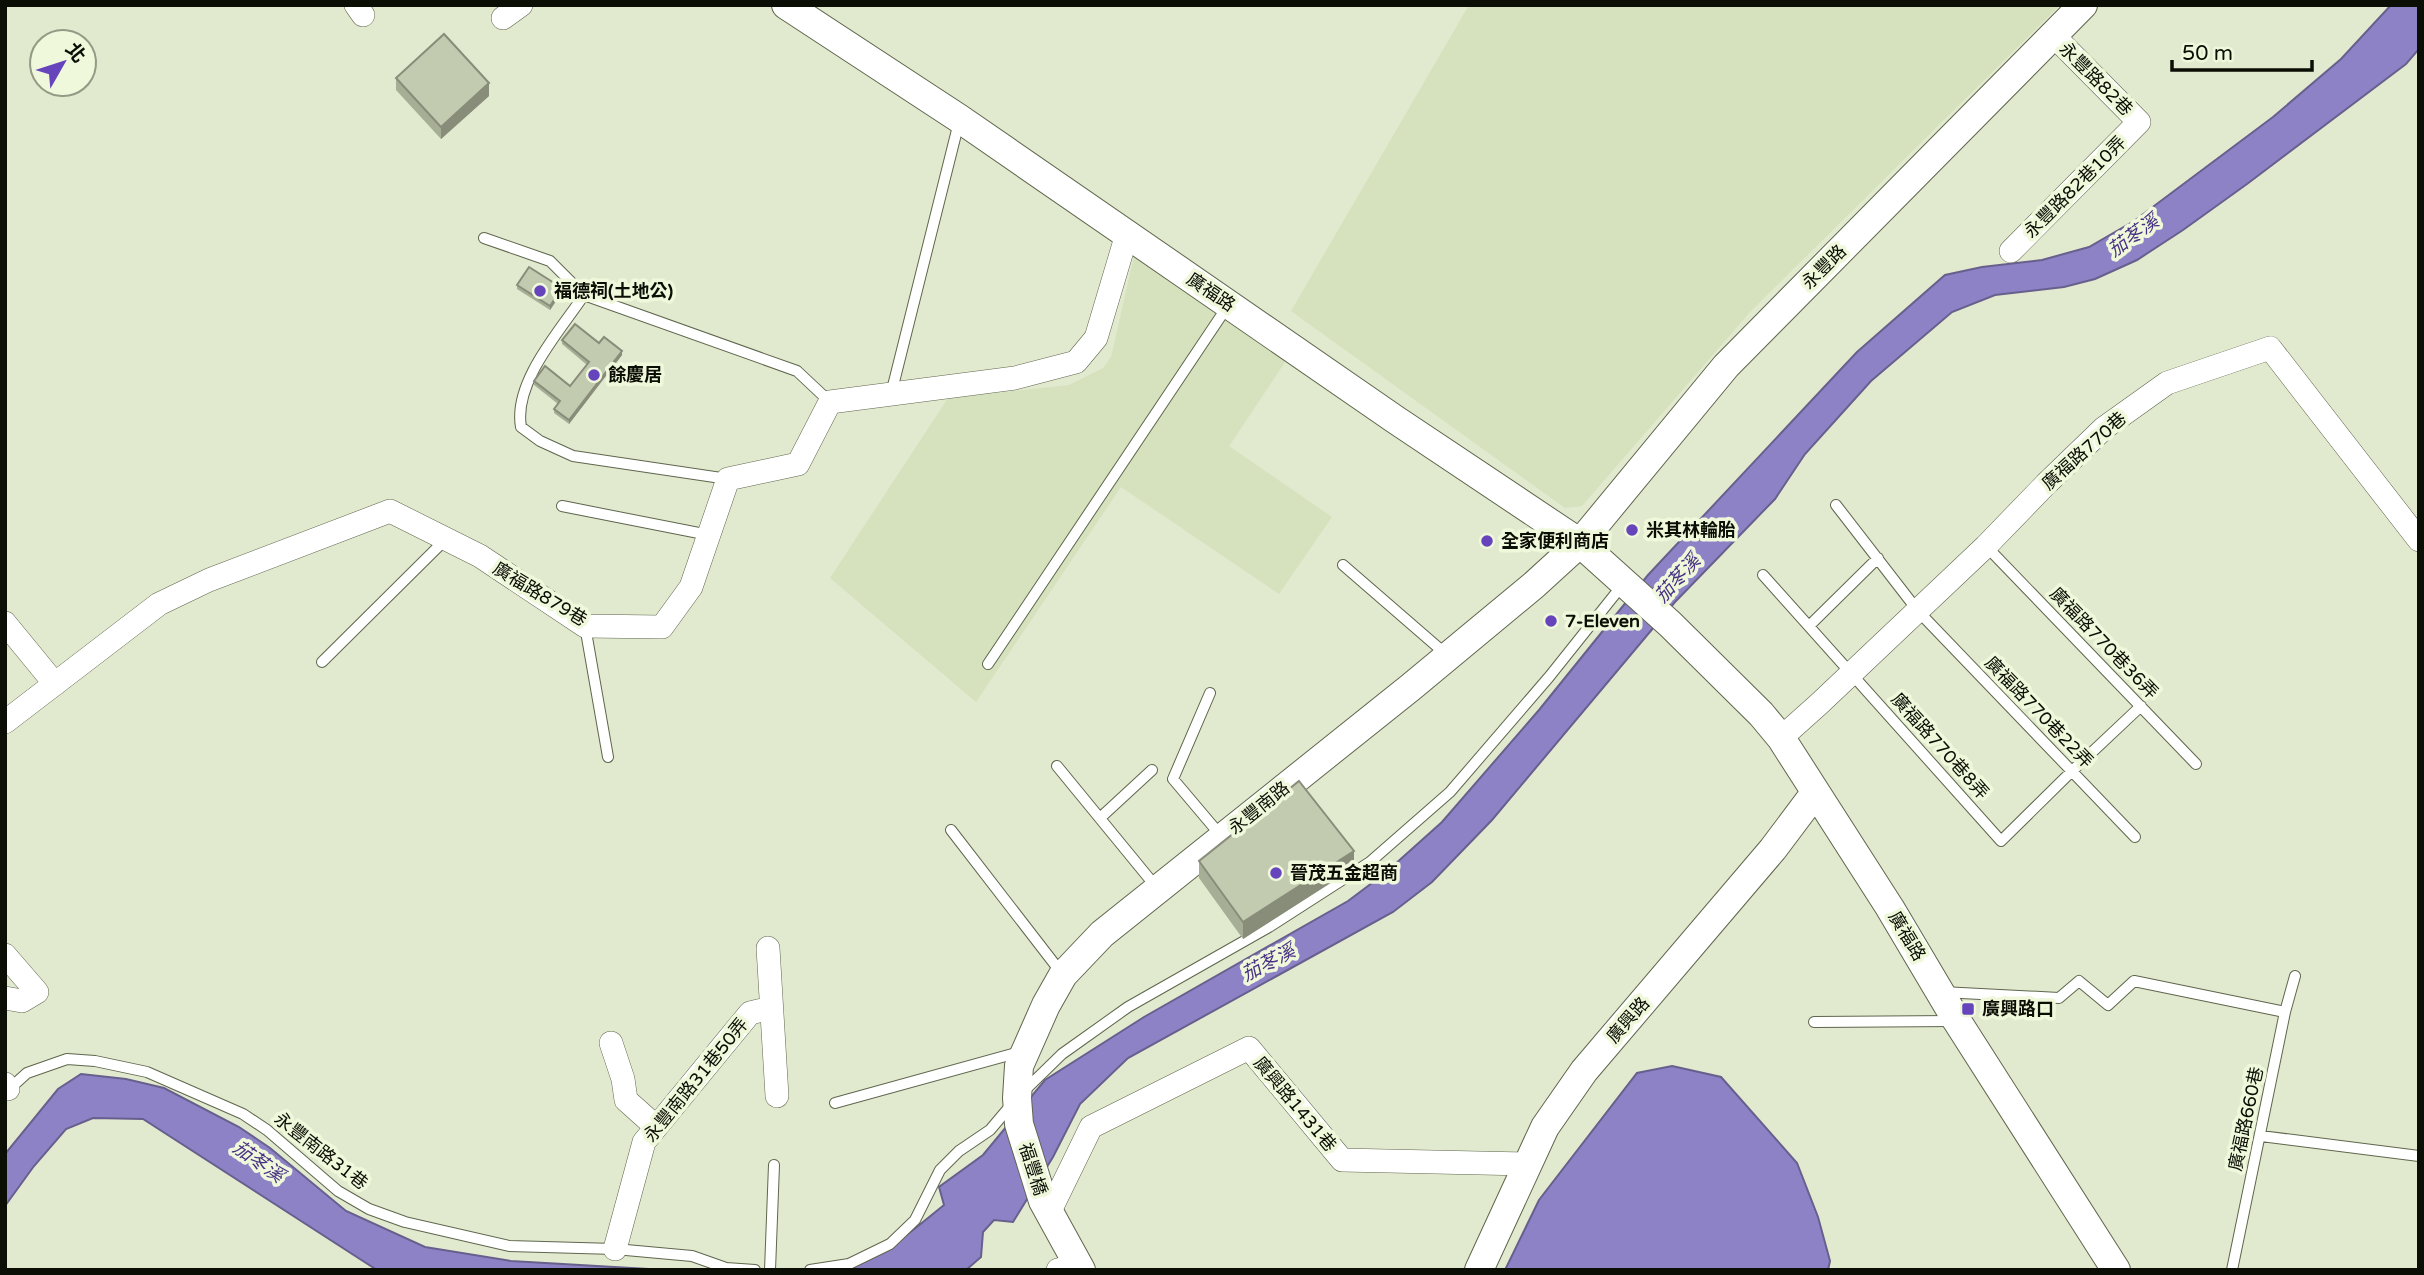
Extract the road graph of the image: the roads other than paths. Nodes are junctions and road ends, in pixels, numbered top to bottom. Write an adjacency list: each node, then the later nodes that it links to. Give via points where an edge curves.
1 (786, 5): 4 (street, 廣福路)
2 (2083, 5): 3 (street, 永豐路)
3 (2053, 36): 5 (street, 永豐路82巷); 19 (street, 永豐路, via 1726,366)
4 (960, 119): 6 (street, 廣福路); 11 (lane)
5 (2139, 122): 8 (street, 永豐路82巷10弄)
6 (1127, 234): 10 (street, 廣福路); 11 (street, via 1096,338 1076,362 1016,378)
7 (484, 238): 9 (lane, via 550,261)
8 (2011, 251)
9 (584, 295): 12 (lane, via 797,371); 13 (lane, via 525,388 519,416 522,427 573,456)
10 (1229, 304): 19 (street, 廣福路); 31 (lane)
11 (891, 394): 12 (street)
12 (830, 402): 13 (street, via 798,464)
13 (729, 479): 16 (street, 廣福路879巷)
14 (1836, 505): 21 (lane, 廣福路770巷22弄)
15 (562, 506): 16 (lane)
16 (709, 535): 27 (street, 廣福路879巷, via 691,587 662,627)
17 (446, 539): 27 (street, 廣福路879巷); 30 (lane); 33 (street, 廣福路879巷, via 390,511 209,580 159,604)
18 (2419, 540): 20 (street, 廣福路770巷, via 2270,348 2167,383 2104,428)
19 (1580, 543): 24 (street, 廣福路); 29 (street, 永豐南路)
20 (1986, 546): 25 (street, 廣福路770巷); 35 (lane, 廣福路770巷36弄)
21 (1878, 558): 25 (lane, 廣福路770巷22弄); 28 (lane)
22 (1343, 565): 29 (lane)
23 (1763, 575): 28 (lane, 廣福路770巷8弄)
24 (1627, 585): 37 (street, 廣福路); 64 (lane, via 1450,792 1370,862 1269,927 1128,1007 1062,1054)
25 (1918, 611): 32 (street, 廣福路770巷); 42 (lane, 廣福路770巷22弄)
26 (5, 624): 33 (street)
27 (585, 625): 38 (lane)
28 (1809, 626): 32 (lane, 廣福路770巷8弄)
29 (1448, 656): 46 (street, 永豐南路)
30 (322, 662)
31 (988, 664)
32 (1852, 673): 37 (street, 廣福路770巷); 42 (lane, 廣福路770巷8弄, via 2001,841)
33 (55, 684): 36 (street, 廣福路879巷)
34 (1210, 693): 46 (lane, via 1173,779)
35 (2141, 706): 39 (lane, 廣福路770巷36弄); 42 (lane)
36 (5, 722)
37 (1781, 737): 43 (street, 廣福路)
38 (608, 757)
39 (2196, 764)
40 (1057, 766): 44 (lane)
41 (1152, 770): 44 (lane)
42 (2071, 772): 47 (lane, 廣福路770巷22弄)
43 (1815, 793): 53 (street, 廣福路); 68 (street, 廣興路, via 1584,1071 1545,1127)
44 (1100, 818): 48 (lane)
45 (951, 830): 51 (lane)
46 (1222, 837): 48 (street, 永豐南路)
47 (2135, 837)
48 (1158, 889): 51 (street, 永豐南路, via 1102,934)
49 (768, 948): 55 (street)
50 (5, 955): 54 (street, via 37,992 22,1001)
51 (1063, 975): 60 (street, 永豐南路)
52 (2295, 976): 56 (lane, 廣福路660巷)
53 (1939, 992): 56 (lane, via 2059,998 2080,981 2108,1005 2134,981); 57 (street, 廣福路)
54 (5, 998)
55 (771, 1008): 62 (street); 65 (street, 永豐南路31巷50弄, via 750,1013)
56 (2285, 1012): 66 (lane, 廣福路660巷)
57 (1956, 1021): 58 (lane); 77 (street, 廣福路)
58 (1814, 1022)
59 (611, 1043): 65 (street, via 626,1100)
60 (1026, 1050): 63 (lane); 64 (street, 永豐南路, via 1019,1066)
61 (6, 1089): 71 (lane, 永豐南路31巷, via 27,1073 66,1059 147,1072 243,1114 338,1191 369,1209 509,1246)
62 (776, 1096)
63 (835, 1103)
64 (1018, 1111): 70 (street, 福豐橋); 75 (lane, via 959,1151 940,1170 915,1220 890,1244 849,1264)
65 (655, 1126): 71 (street, 永豐南路31巷50弄, via 644,1142)
66 (2261, 1136): 67 (lane); 78 (lane, 廣福路660巷)
67 (2419, 1156)
68 (1528, 1164): 70 (street, 廣興路1431巷, via 1342,1160 1249,1048 1091,1127); 76 (street, 廣興路)
69 (774, 1165): 74 (lane)
70 (1049, 1213): 72 (street)
71 (615, 1249): 73 (lane, 永豐南路31巷, via 692,1256 726,1268)
72 (1072, 1268)
73 (755, 1270)
74 (771, 1270)
75 (810, 1270)
76 (1479, 1270)
77 (2116, 1270)
78 (2232, 1270)

